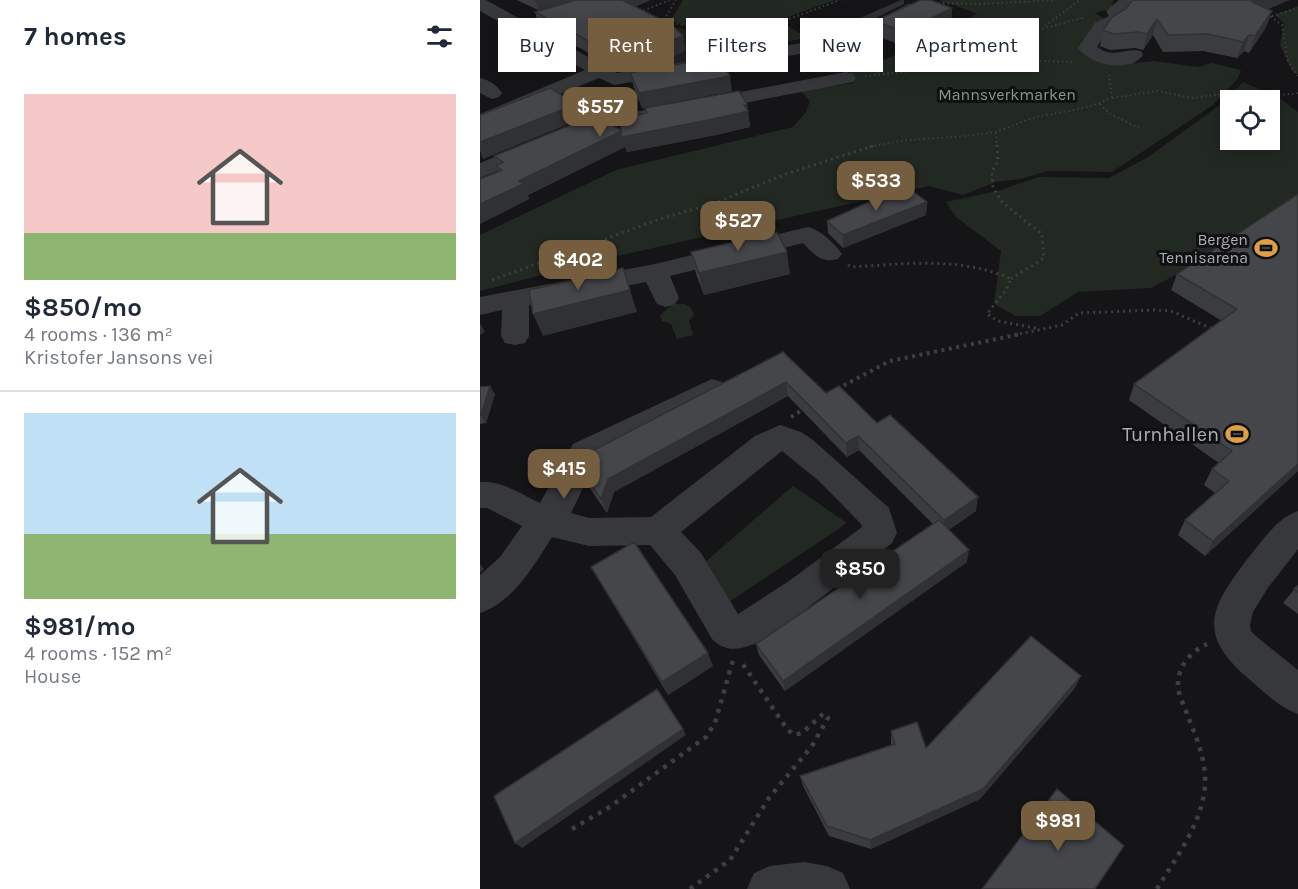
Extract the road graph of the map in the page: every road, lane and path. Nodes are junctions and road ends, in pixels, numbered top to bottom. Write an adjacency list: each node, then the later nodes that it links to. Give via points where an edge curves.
1 (670, 0): 11 (path)
2 (676, 0): 16 (path)
3 (840, 0): 17 (path)
4 (1056, 0): 8 (path)
5 (1080, 0): 18 (path)
6 (1132, 3): 18 (path); 21 (street, via 1115,20 1101,27 1087,48 1114,60)
7 (480, 4): 14 (street)
8 (922, 4): 20 (street, via 838,42)
9 (1298, 8): 12 (path)
10 (1263, 10): 12 (path)
11 (638, 12)
12 (1271, 16): 27 (path, via 1282,25)
13 (541, 17): 15 (street)
14 (503, 18)
15 (538, 18)
16 (665, 18)
17 (788, 20)
18 (1042, 29): 19 (path)
19 (1039, 30)
20 (788, 50)
21 (1134, 55)
22 (576, 58): 30 (street)
23 (1039, 61): 24 (path)
24 (1075, 62)
25 (686, 65): 30 (street)
26 (1106, 68): 34 (path)
27 (1293, 71): 29 (path); 31 (path)
28 (895, 72): 32 (path)
29 (1298, 72)
30 (607, 75): 36 (street); 37 (street)
31 (1298, 76)
32 (846, 78): 36 (street, via 635,117)
33 (1298, 93): 34 (path, via 1252,98 1243,91 1193,98 1158,91)
34 (1112, 98): 35 (path)
35 (1100, 104): 38 (path, via 1111,115); 39 (path, via 1030,118)
36 (599, 120): 40 (street)
37 (480, 121)
38 (1139, 128)
39 (996, 132): 44 (path, via 998,161 992,171 993,188 1003,203 1042,234 1044,245 1044,258); 45 (path, via 896,140 854,151)
40 (480, 171)
41 (829, 254): 43 (street, via 808,234)
42 (851, 267): 44 (path, via 935,263 1002,273)
43 (655, 273): 46 (street); 47 (street)
44 (1011, 279): 49 (path, via 987,314 998,321)
45 (490, 281)
46 (666, 298)
47 (516, 300): 48 (street); 51 (street)
48 (480, 306)
49 (1042, 330): 50 (path, via 1062,325 1079,313 1154,310 1171,311); 53 (path, via 890,361)
50 (1223, 333)
51 (515, 336)
52 (742, 374): 57 (street, via 584,453 556,508)
53 (835, 389)
54 (806, 407): 55 (path)
55 (787, 420)
56 (480, 495): 57 (street, via 490,494)
57 (544, 521): 59 (street, via 589,532); 60 (street, via 513,568)
58 (1298, 525): 61 (street, via 1240,599 1230,622)
59 (658, 531): 59 (street, via 688,564 722,623 734,634 761,621 871,540 880,533 880,525 809,454 780,437)
60 (480, 597)
61 (1233, 637): 62 (street); 67 (path, via 1189,654 1178,677 1178,689 1196,735 1207,780 1195,823)
62 (1298, 696)
63 (572, 829): 64 (path, via 608,808 706,737 715,723 735,653 794,735 802,733 824,713 828,718 812,747 769,798 730,860)
64 (690, 889)
65 (770, 889): 66 (street, via 804,885)
66 (827, 889)
67 (1157, 889)

